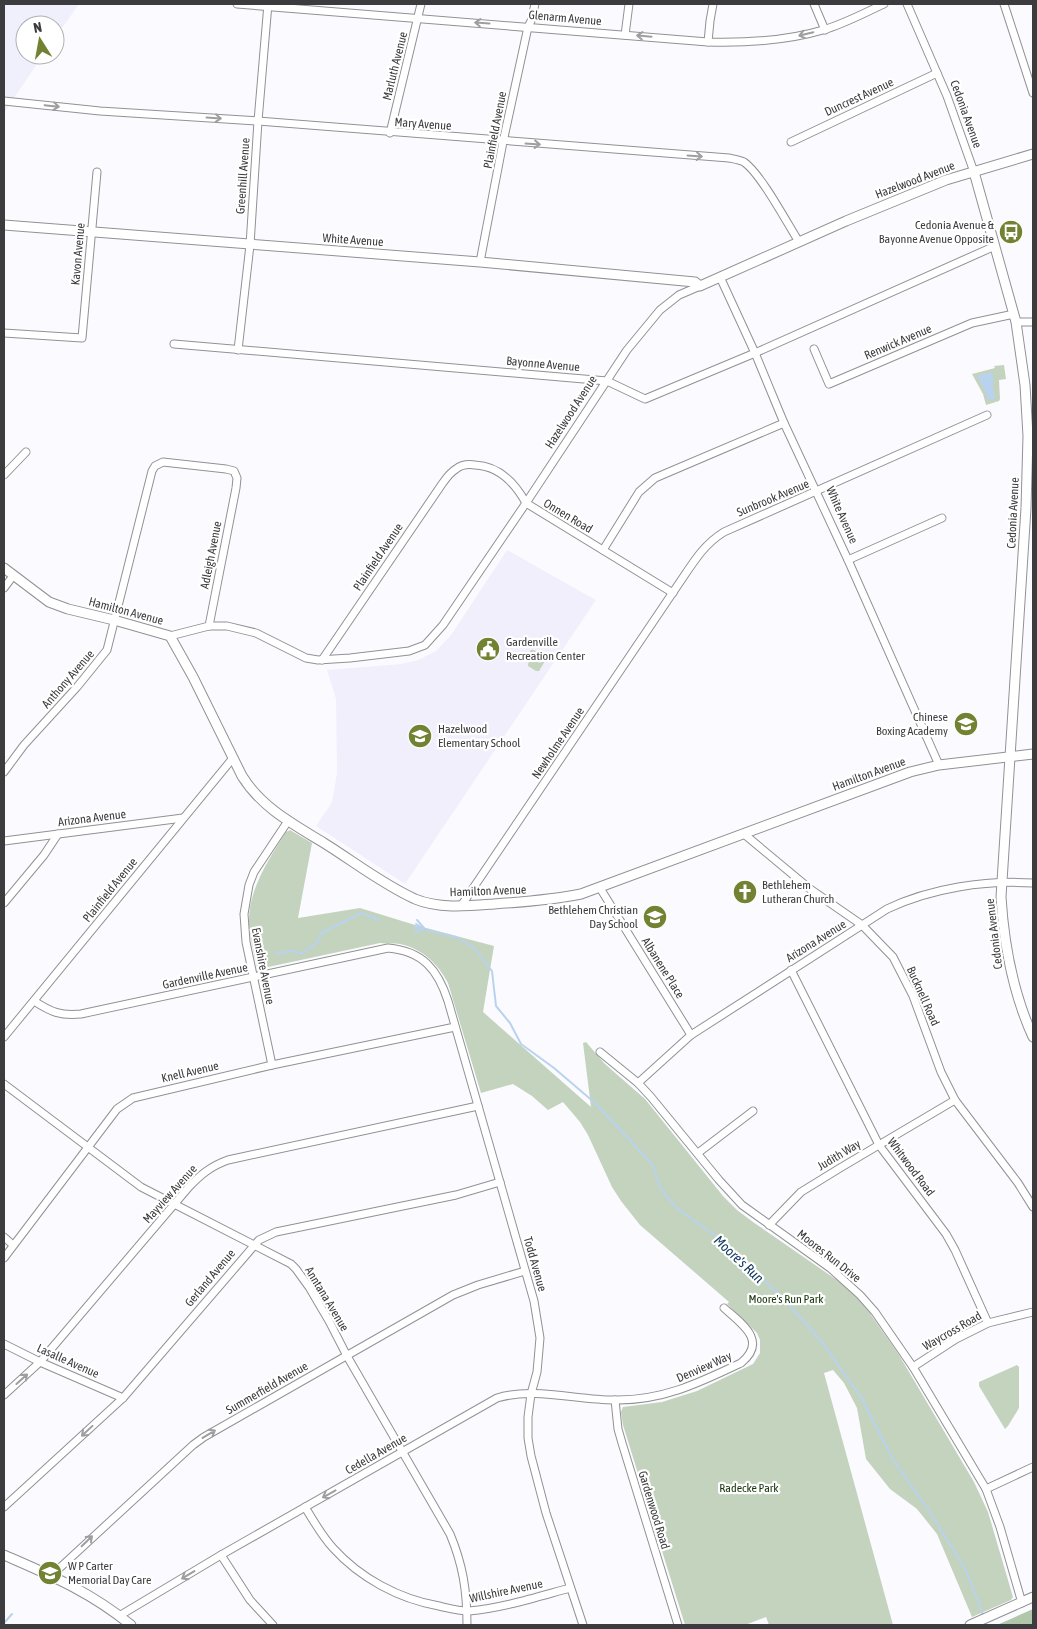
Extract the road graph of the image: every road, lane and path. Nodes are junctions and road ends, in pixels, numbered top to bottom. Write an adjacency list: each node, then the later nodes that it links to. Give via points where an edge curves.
1 (237, 4): 10 (street, Glenarm Avenue)
2 (421, 4): 11 (street, Marluth Avenue)
3 (535, 4): 12 (street, Plainfield Avenue)
4 (629, 4): 14 (street)
5 (713, 4): 15 (street)
6 (814, 4): 13 (street)
7 (884, 4): 13 (street, Glenarm Avenue)
8 (907, 4): 16 (street, Cedonia Avenue)
9 (1004, 4): 17 (street)
10 (268, 5): 11 (street, Glenarm Avenue); 19 (street, Greenhill Avenue)
11 (418, 18): 12 (street, Glenarm Avenue, one-way to 11); 20 (street, Marluth Avenue)
12 (528, 27): 14 (street, Glenarm Avenue); 21 (street, Plainfield Avenue)
13 (825, 30): 15 (street, Glenarm Avenue, one-way to 15, via 759,42)
14 (624, 35): 15 (street, Glenarm Avenue, one-way to 14)
15 (708, 42)
16 (936, 73): 22 (street, Duncrest Avenue); 25 (street, Cedonia Avenue)
17 (1033, 93)
18 (4, 101): 19 (street, Mary Avenue, one-way to 19)
19 (258, 122): 20 (street, Mary Avenue); 29 (street, Greenhill Avenue)
20 (390, 133): 21 (street, Mary Avenue)
21 (503, 142): 28 (street, Mary Avenue, one-way to 28, via 743,161 760,180); 31 (street, Plainfield Avenue)
22 (791, 142)
23 (1033, 154): 25 (street, Hazelwood Avenue)
24 (97, 172): 27 (street, Kavon Avenue)
25 (974, 172): 28 (street, Hazelwood Avenue, via 939,182); 30 (street, Cedonia Avenue)
26 (4, 225): 27 (street, White Avenue)
27 (92, 232): 29 (street, White Avenue); 36 (street, Kavon Avenue, via 82,338)
28 (799, 242): 32 (street, Hazelwood Avenue)
29 (250, 245): 31 (street, White Avenue); 39 (street, Greenhill Avenue)
30 (996, 246): 34 (street, Cedonia Avenue); 40 (street, Bayonne Avenue)
31 (480, 262): 33 (street, White Avenue, via 695,282)
32 (720, 277): 33 (street, Hazelwood Avenue); 40 (street, White Avenue)
33 (700, 286): 41 (street, Hazelwood Avenue, via 680,295 660,310 627,350)
34 (1015, 318): 35 (street); 38 (street, Renwick Avenue, via 972,323 829,384); 50 (street, Cedonia Avenue, via 1025,385)
35 (1033, 322)
36 (4, 333)
37 (174, 344): 39 (street, Bayonne Avenue)
38 (814, 349)
39 (238, 350): 41 (street, Bayonne Avenue)
40 (755, 353): 41 (street, Bayonne Avenue, via 645,399); 43 (street, White Avenue)
41 (607, 381): 49 (street, Hazelwood Avenue)
42 (987, 415): 48 (street, Sunbrook Avenue)
43 (784, 422): 48 (street, White Avenue); 52 (street, via 655,478 639,492)
44 (26, 452): 46 (street)
45 (455, 469): 49 (street, Onnen Road, via 471,465 497,470); 61 (street, Plainfield Avenue)
46 (4, 475)
47 (236, 488): 58 (street, Anthony Avenue, via 234,471 159,463 152,471); 59 (street, Adleigh Avenue)
48 (817, 492): 53 (street, White Avenue); 57 (street, Sunbrook Avenue, via 711,540)
49 (526, 503): 52 (street, Onnen Road); 61 (street, Hazelwood Avenue, via 443,625 425,645 409,651)
50 (1030, 508): 63 (street, Cedonia Avenue)
51 (942, 518): 53 (street)
52 (603, 550): 57 (street, Onnen Road)
53 (848, 560): 65 (street, White Avenue)
54 (4, 568): 55 (street, Hamilton Avenue)
55 (13, 576): 56 (street); 58 (street, Hamilton Avenue, via 48,602)
56 (4, 588)
57 (672, 593): 76 (street, Newholme Avenue)
58 (114, 620): 60 (street, Hamilton Avenue); 66 (street, Anthony Avenue, via 102,658)
59 (209, 626): 60 (street, Hazelwood Avenue); 61 (street, Hazelwood Avenue, via 227,626 256,633 306,658)
60 (170, 636): 64 (street, Hamilton Avenue)
61 (322, 660)
62 (1033, 754): 63 (street, Hamilton Avenue)
63 (1010, 757): 65 (street, Hamilton Avenue); 72 (street, Cedonia Avenue)
64 (233, 758): 67 (street, Plainfield Avenue); 68 (street, Hamilton Avenue, via 252,791)
65 (939, 765): 70 (street, Hamilton Avenue, via 885,780)
66 (4, 772)
67 (183, 818): 69 (street, Arizona Avenue); 81 (street, Plainfield Avenue)
68 (288, 821): 76 (street, Hamilton Avenue, via 415,899); 80 (street, Evanshire Avenue, via 249,885 244,929)
69 (58, 834): 71 (street, Arizona Avenue); 75 (street)
70 (744, 834): 74 (street, Hamilton Avenue); 77 (street, Bucknell Road, via 810,889)
71 (4, 841)
72 (1002, 882): 73 (street, Arizona Avenue); 77 (street, Arizona Avenue, via 918,897 887,909); 85 (street, Cedonia Avenue, via 1002,916 1009,961)
73 (1033, 883)
74 (600, 888): 76 (street, Hamilton Avenue, via 532,902); 83 (street, Albanene Place)
75 (4, 903)
76 (462, 906)
77 (862, 925): 79 (street, Arizona Avenue); 90 (street, Bucknell Road, via 893,958 904,977)
78 (383, 949): 80 (street, Gardenville Avenue); 82 (street, Todd Avenue, via 408,952 432,969 441,981)
79 (791, 970): 83 (street, Arizona Avenue); 93 (street, Whitwood Road)
80 (253, 977): 81 (street, Gardenville Avenue, via 68,1015 50,1011); 87 (street, Evanshire Avenue)
81 (34, 1001): 84 (street, Plainfield Avenue)
82 (456, 1027): 87 (street, Knell Avenue); 91 (street, Todd Avenue)
83 (691, 1035): 88 (street, Arizona Avenue)
84 (4, 1036)
85 (1033, 1037)
86 (600, 1052): 88 (street, Moores Run Drive)
87 (272, 1065): 94 (street, Knell Avenue, via 133,1098 117,1109)
88 (638, 1083): 95 (street, Moores Run Drive)
89 (4, 1084): 94 (street, Anntana Avenue)
90 (955, 1100): 93 (street, Judith Way); 98 (street, Bucknell Road)
91 (478, 1106): 96 (street, Todd Avenue); 97 (street, Mayview Avenue, via 228,1160 200,1175)
92 (753, 1111): 95 (street)
93 (879, 1145): 99 (street, Judith Way, via 799,1193); 107 (street, Whitwood Road, via 946,1234)
94 (87, 1147): 97 (street, Anntana Avenue, via 141,1187); 102 (street, Knell Avenue)
95 (698, 1153): 99 (street, Moores Run Drive, via 742,1205)
96 (500, 1182): 101 (street, Gerland Avenue, via 447,1197 276,1232); 104 (street, Todd Avenue)
97 (174, 1204): 101 (street, Anntana Avenue); 110 (street, Mayview Avenue)
98 (1033, 1207)
99 (769, 1225): 111 (street, Moores Run Drive, via 830,1268 860,1295)
100 (4, 1237): 102 (street)
101 (254, 1244): 109 (street, Anntana Avenue, via 296,1269); 115 (street, Gerland Avenue)
102 (13, 1245): 103 (street, Knell Avenue)
103 (4, 1258)
104 (525, 1272): 109 (street, Summerfield Avenue, via 453,1295); 112 (street, Todd Avenue, via 540,1338)
105 (724, 1308): 113 (street, Denview Way, via 752,1338 749,1356 705,1380)
106 (1033, 1312): 107 (street, Waycross Road)
107 (988, 1323): 111 (street, Waycross Road)
108 (4, 1344): 110 (street, Lasalle Avenue)
109 (347, 1356): 117 (street, Anntana Avenue); 124 (street, Summerfield Avenue, one-way to 109, via 193,1444)
110 (40, 1362): 114 (street, Mayview Avenue, one-way to 110); 115 (street, Lasalle Avenue)
111 (913, 1368): 119 (street, Moores Run Drive)
112 (531, 1394): 116 (street, Cedella Avenue); 117 (street, Cedella Avenue, via 506,1396 488,1402); 125 (street, Todd Avenue, via 528,1438 531,1456)
113 (666, 1394): 116 (street, Cedella Avenue)
114 (4, 1395)
115 (123, 1398): 120 (street, Gerland Avenue, one-way to 120)
116 (615, 1400): 134 (street, Gardenwood Road, via 622,1443)
117 (402, 1453): 121 (street, Cedella Avenue, one-way to 121); 128 (street, Anntana Avenue, via 450,1534 463,1572)
118 (1033, 1466): 119 (street)
119 (986, 1489): 127 (street, Moores Run Drive)
120 (4, 1507)
121 (305, 1507): 123 (street, Cedella Avenue); 128 (street, Willshire Avenue, via 334,1549 379,1584 414,1600)
122 (4, 1555): 124 (street)
123 (221, 1555): 129 (street, Cedella Avenue, one-way to 129); 131 (street, via 250,1600)
124 (52, 1575): 129 (street)
125 (570, 1588): 128 (street, Willshire Avenue, via 501,1606); 133 (street, Todd Avenue)
126 (1033, 1597): 127 (street)
127 (1022, 1602): 135 (street)
128 (467, 1611): 132 (street, Anntana Avenue)
129 (119, 1616): 130 (street)
130 (131, 1625)
131 (273, 1625)
132 (468, 1625)
133 (582, 1625)
134 (678, 1625)
135 (971, 1625)

